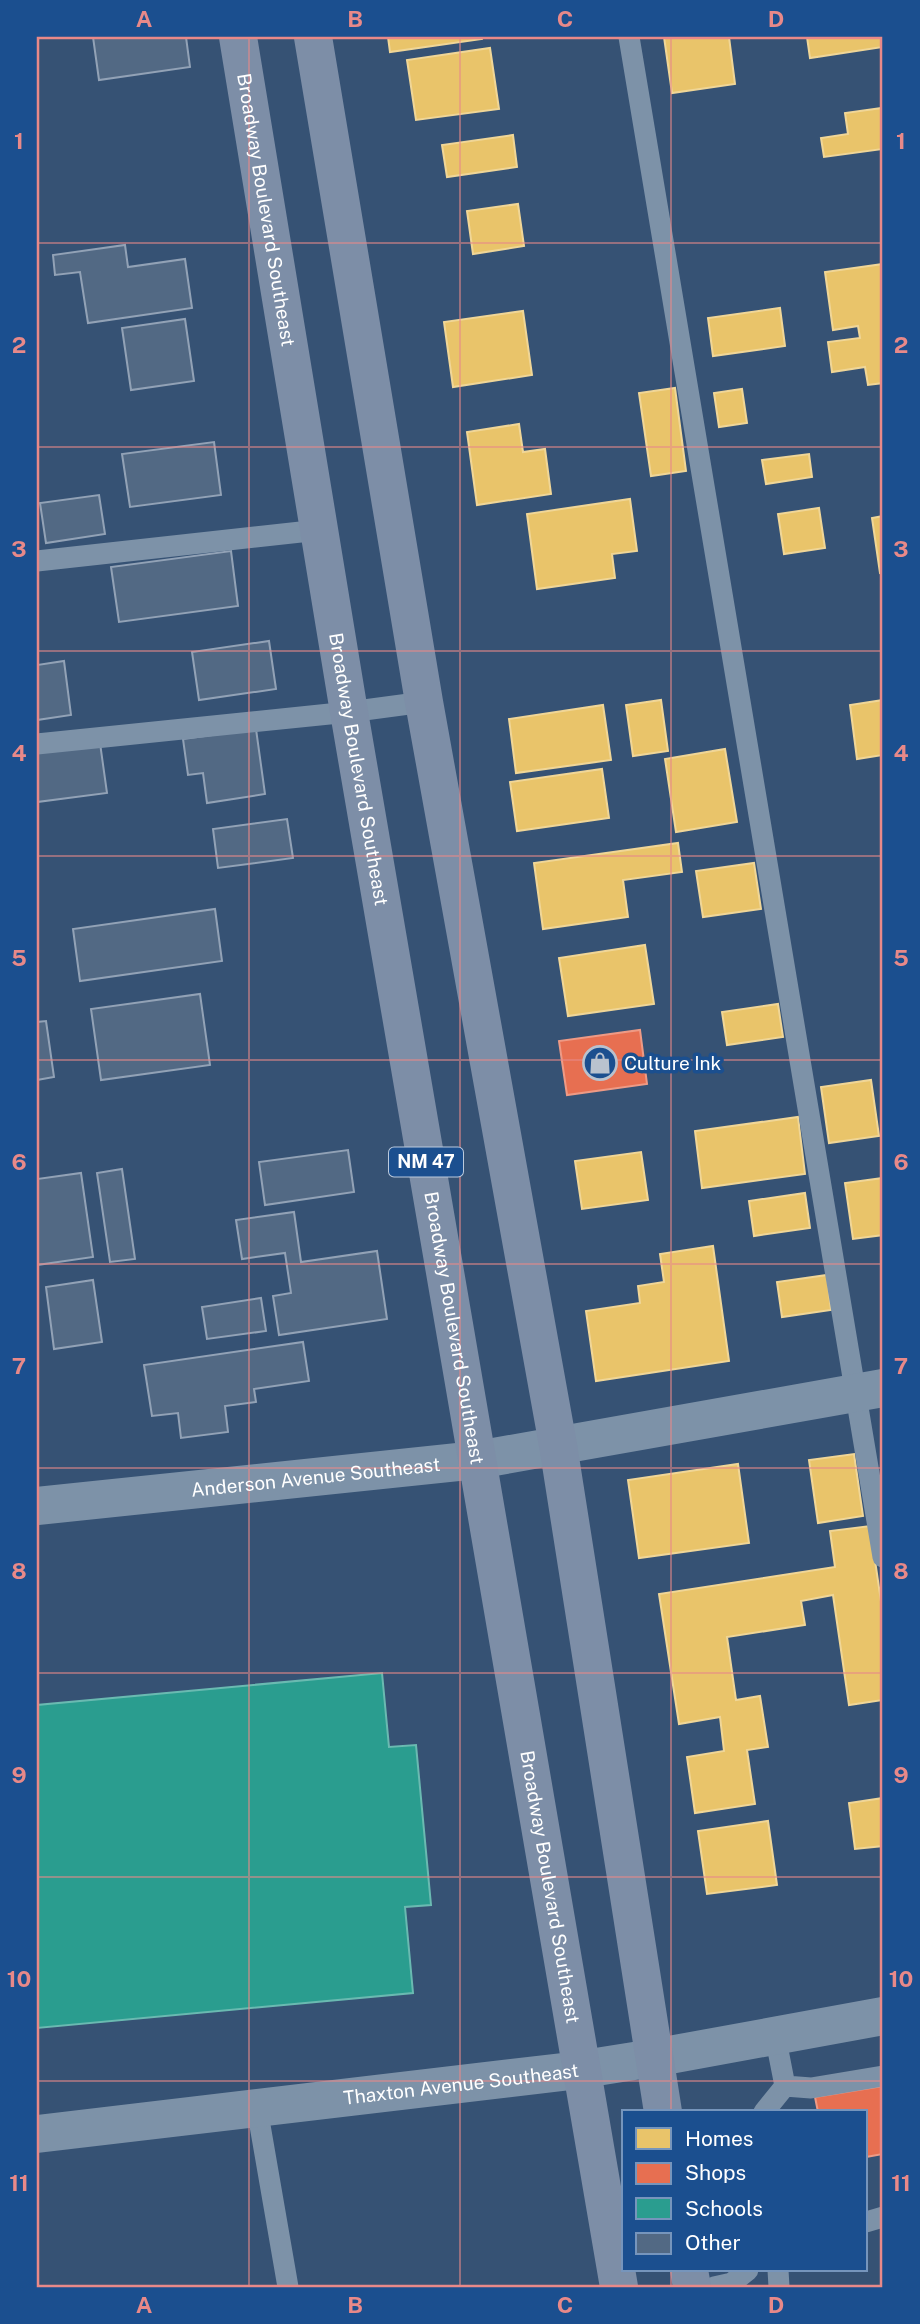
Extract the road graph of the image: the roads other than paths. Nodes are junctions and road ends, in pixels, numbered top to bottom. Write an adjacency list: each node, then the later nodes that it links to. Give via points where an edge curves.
1 (238, 37): 4 (main road, Broadway Boulevard Southeast / NM 47)
2 (313, 37): 6 (main road)
3 (629, 37): 9 (lane)
4 (319, 530): 5 (lane); 7 (main road, Broadway Boulevard Southeast / NM 47)
5 (37, 561)
6 (424, 702): 7 (lane); 10 (main road)
7 (349, 712): 8 (lane); 11 (main road, Broadway Boulevard Southeast / NM 47)
8 (37, 744)
9 (869, 1391): 10 (street, Anderson Avenue Southeast); 13 (lane)
10 (558, 1445): 11 (street, Anderson Avenue Southeast); 16 (main road)
11 (477, 1460): 12 (street, Anderson Avenue Southeast); 17 (main road, Broadway Boulevard Southeast / NM 47)
12 (37, 1506)
13 (883, 1557)
14 (883, 2016): 15 (street, Thaxton Avenue Southeast)
15 (775, 2035): 16 (street, Thaxton Avenue Southeast); 19 (lane)
16 (653, 2057): 17 (street, Thaxton Avenue Southeast); 21 (main road)
17 (582, 2070): 20 (street, Thaxton Avenue Southeast); 26 (main road, Broadway Boulevard Southeast / NM 47)
18 (883, 2076): 19 (lane, via 811,2088)
19 (785, 2086): 22 (lane)
20 (257, 2108): 23 (street, Thaxton Avenue Southeast); 25 (lane)
21 (663, 2110)
22 (766, 2110)
23 (37, 2134)
24 (746, 2272): 27 (lane, via 732,2283)
25 (288, 2287)
26 (619, 2287)
27 (713, 2287)

